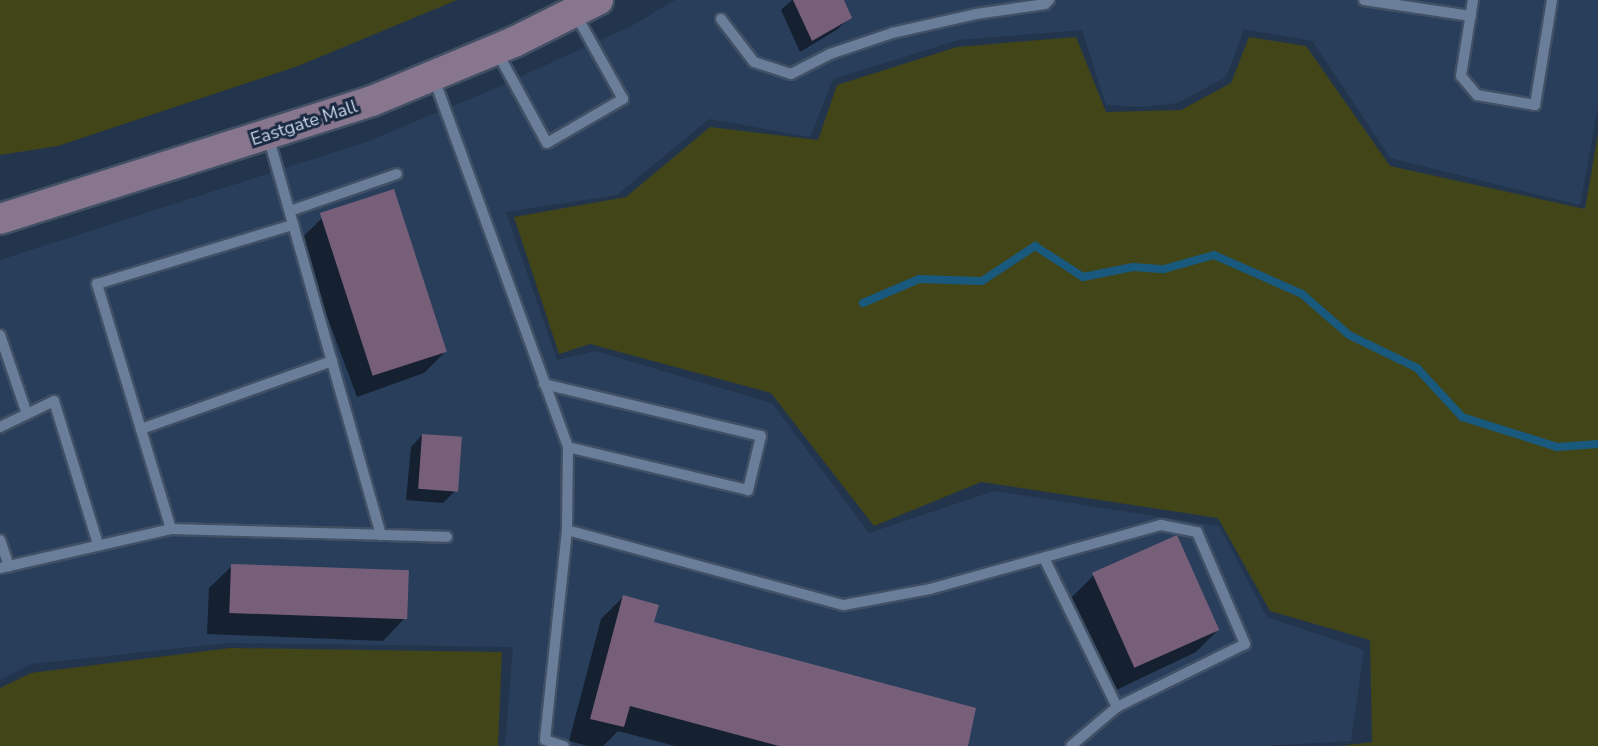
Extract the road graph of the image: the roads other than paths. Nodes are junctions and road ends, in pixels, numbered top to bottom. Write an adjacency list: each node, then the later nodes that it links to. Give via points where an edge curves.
1 (1049, 0): 7 (lane, via 1045,4 976,14 892,33 830,54 791,74 754,62)
2 (1364, 0): 6 (lane)
3 (1473, 0): 6 (lane)
4 (1552, 0): 6 (lane, via 1535,105 1477,95 1461,76)
5 (586, 6): 8 (main road, Eastgate Mall); 8 (lane, via 622,99 546,143)
6 (1471, 16)
7 (721, 19)
8 (496, 50): 9 (main road, Eastgate Mall)
9 (433, 76): 10 (main road, Eastgate Mall, via 372,101); 17 (lane)
10 (268, 134): 12 (lane); 13 (main road, Eastgate Mall)
11 (397, 174): 12 (lane)
12 (290, 211): 14 (lane)
13 (0, 219)
14 (293, 225): 16 (lane); 20 (lane, via 97,284)
15 (0, 335): 18 (lane)
16 (332, 361): 20 (lane); 24 (lane)
17 (544, 384): 21 (lane); 21 (lane, via 761,436 748,490)
18 (27, 414): 19 (lane); 27 (lane, via 54,401)
19 (0, 427)
20 (141, 429): 22 (lane)
21 (568, 447): 23 (lane)
22 (171, 529): 24 (lane); 27 (lane)
23 (567, 530): 28 (lane, via 844,605 930,589); 31 (lane, via 544,740)
24 (381, 535): 25 (lane)
25 (447, 537)
26 (0, 540): 29 (lane)
27 (98, 544): 29 (lane)
28 (1044, 558): 30 (lane); 30 (lane, via 1161,525 1197,532 1245,644)
29 (5, 567)
30 (1117, 707): 32 (lane)
31 (564, 746)
32 (1071, 746)

